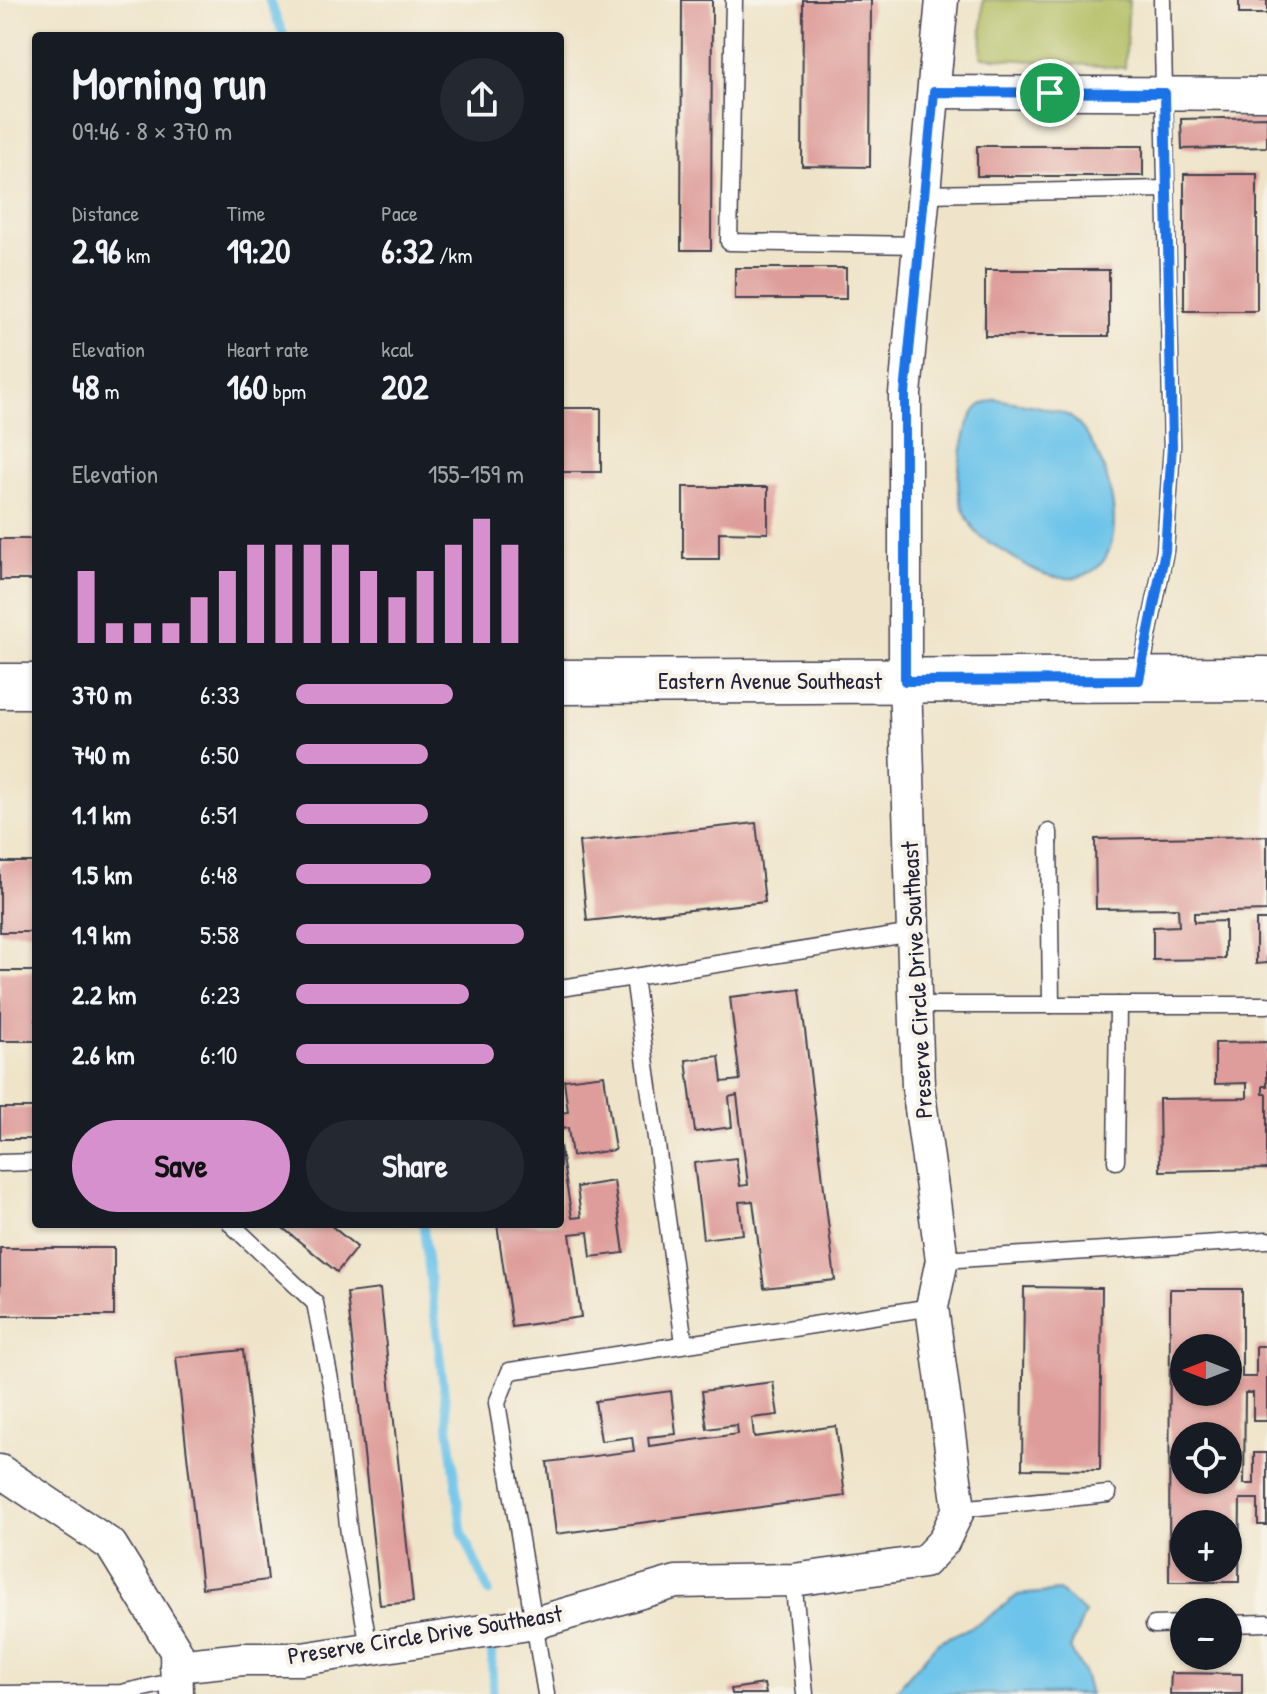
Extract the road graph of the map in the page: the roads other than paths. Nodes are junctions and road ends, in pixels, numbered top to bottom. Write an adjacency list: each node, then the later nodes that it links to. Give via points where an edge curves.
1 (734, 0): 9 (lane, via 729,242)
2 (942, 0): 4 (street, Preserve Circle Drive Southeast)
3 (1162, 0): 5 (lane)
4 (934, 92): 5 (street); 8 (street, Preserve Circle Drive Southeast)
5 (1165, 93): 6 (street); 7 (lane)
6 (1267, 94)
7 (1166, 189): 8 (lane); 11 (lane, via 1172,446 1165,551)
8 (926, 194): 9 (street, Preserve Circle Drive Southeast)
9 (921, 245): 12 (street, Preserve Circle Drive Southeast, via 905,394)
10 (1267, 679): 11 (street, Eastern Avenue Southeast)
11 (1139, 680): 12 (street, Eastern Avenue Southeast)
12 (905, 681): 13 (street, Eastern Avenue Southeast); 17 (street, Preserve Circle Drive Southeast)
13 (564, 682)
14 (0, 686): 15 (street)
15 (32, 686)
16 (1049, 832): 21 (lane)
17 (913, 933): 18 (lane); 20 (street, Preserve Circle Drive Southeast)
18 (634, 977): 19 (lane); 31 (lane)
19 (564, 987)
20 (915, 1005): 21 (lane); 29 (street, Preserve Circle Drive Southeast, via 918,1087)
21 (1051, 1005): 22 (lane)
22 (1118, 1005): 23 (lane); 24 (lane)
23 (1267, 1005)
24 (1116, 1161)
25 (32, 1162): 26 (lane)
26 (0, 1163)
27 (235, 1228): 41 (lane, via 315,1303)
28 (1267, 1240): 29 (lane)
29 (942, 1260): 30 (street, Preserve Circle Drive Southeast)
30 (932, 1307): 31 (lane); 34 (street, Preserve Circle Drive Southeast)
31 (684, 1343): 36 (lane, via 510,1371 497,1403)
32 (0, 1471): 42 (street, via 111,1545 176,1651)
33 (1108, 1494): 34 (lane)
34 (959, 1509): 35 (street, Preserve Circle Drive Southeast, via 943,1542 924,1562)
35 (793, 1580): 36 (street, Preserve Circle Drive Southeast, via 676,1582); 45 (lane)
36 (535, 1623): 41 (street, Preserve Circle Drive Southeast); 44 (lane)
37 (1267, 1623): 39 (lane)
38 (1170, 1624): 40 (lane)
39 (1242, 1624)
40 (1154, 1625)
41 (369, 1648): 42 (street, Preserve Circle Drive Southeast, via 302,1659 243,1659)
42 (176, 1680): 43 (lane, via 121,1693)
43 (0, 1694)
44 (546, 1694)
45 (805, 1694)

